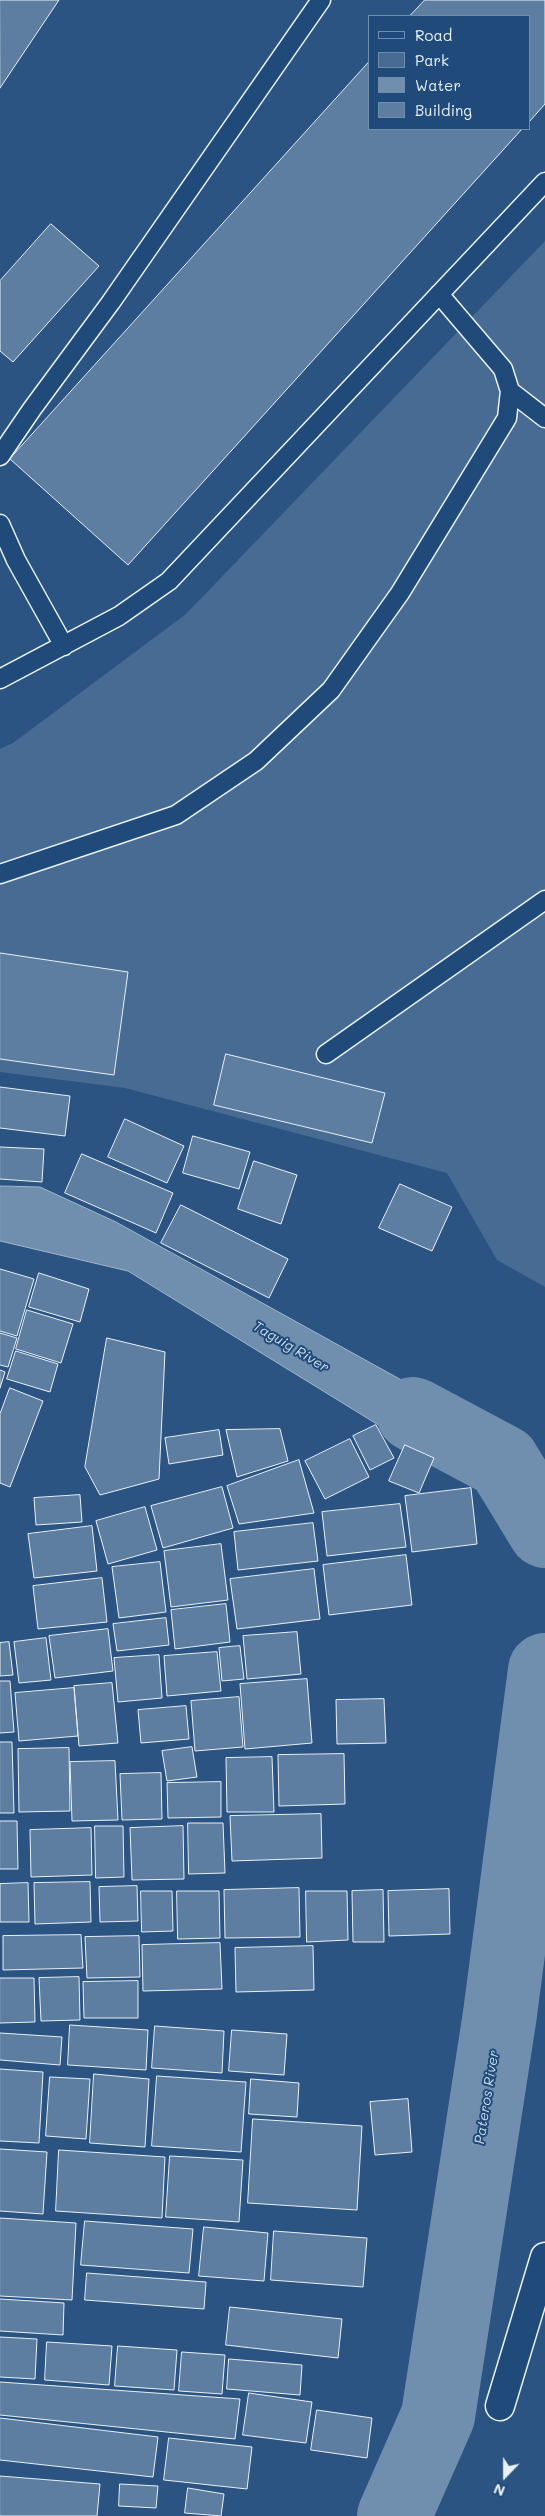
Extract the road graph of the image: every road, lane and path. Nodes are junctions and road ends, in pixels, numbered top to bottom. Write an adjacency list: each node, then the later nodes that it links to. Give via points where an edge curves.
1 (320, 0): 6 (lane)
2 (545, 182): 3 (lane)
3 (439, 294): 4 (lane, via 502,369); 8 (lane, via 169,581 119,616)
4 (510, 392): 5 (lane); 10 (lane, via 508,418 400,594 324,696 256,761 176,815)
5 (545, 418)
6 (0, 456)
7 (0, 524): 8 (lane, via 16,560)
8 (64, 646): 9 (lane)
9 (0, 679)
10 (0, 874)
11 (545, 900): 12 (lane)
12 (326, 1054)
13 (545, 2257): 14 (street)
14 (500, 2406)

